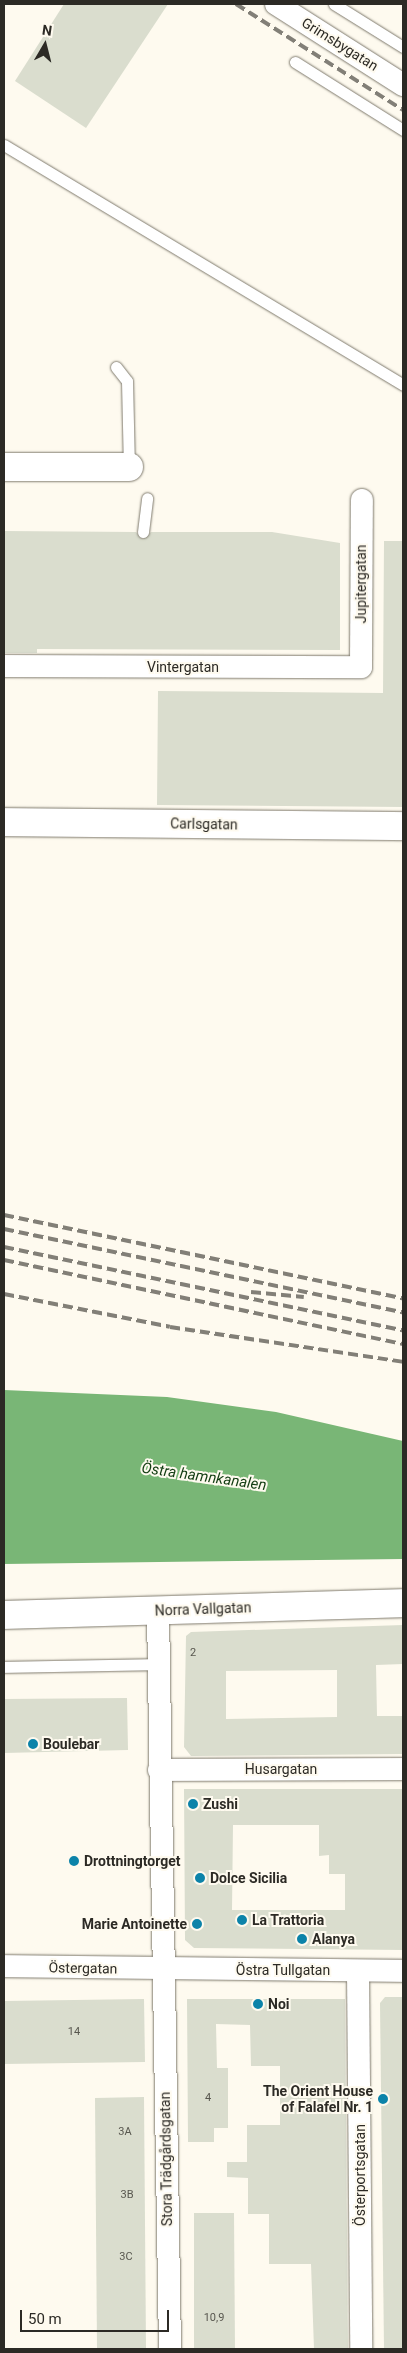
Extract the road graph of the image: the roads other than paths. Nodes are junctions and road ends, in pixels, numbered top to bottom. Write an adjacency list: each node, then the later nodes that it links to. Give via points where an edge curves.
1 (276, 4): 5 (street, Grimsbygatan)
2 (334, 4): 3 (lane)
3 (403, 48)
4 (294, 62): 6 (lane)
5 (403, 85)
6 (403, 130)
7 (4, 145): 9 (lane)
8 (116, 367): 11 (lane, via 127,381)
9 (403, 385)
10 (4, 466): 11 (street)
11 (129, 467)
12 (147, 498): 14 (lane)
13 (362, 500): 16 (street, Jupitergatan)
14 (142, 532)
15 (4, 666): 16 (street, Vintergatan)
16 (361, 668)
17 (4, 822): 18 (street, Carlsgatan)
18 (403, 826)
19 (403, 1603): 20 (street, Norra Vallgatan)
20 (158, 1610): 21 (street, Norra Vallgatan); 22 (street)
21 (4, 1615)
22 (158, 1664): 23 (lane); 25 (street)
23 (4, 1667)
24 (403, 1769): 25 (street, Husargatan)
25 (159, 1770): 27 (street)
26 (4, 1966): 27 (street, Östergatan)
27 (163, 1969): 28 (street, Östra Tullgatan); 30 (street, Stora Trädgårdsgatan)
28 (358, 1970): 29 (street, Östra Tullgatan); 31 (street, Österportsgatan)
29 (403, 1971)
30 (170, 2349)
31 (361, 2349)

